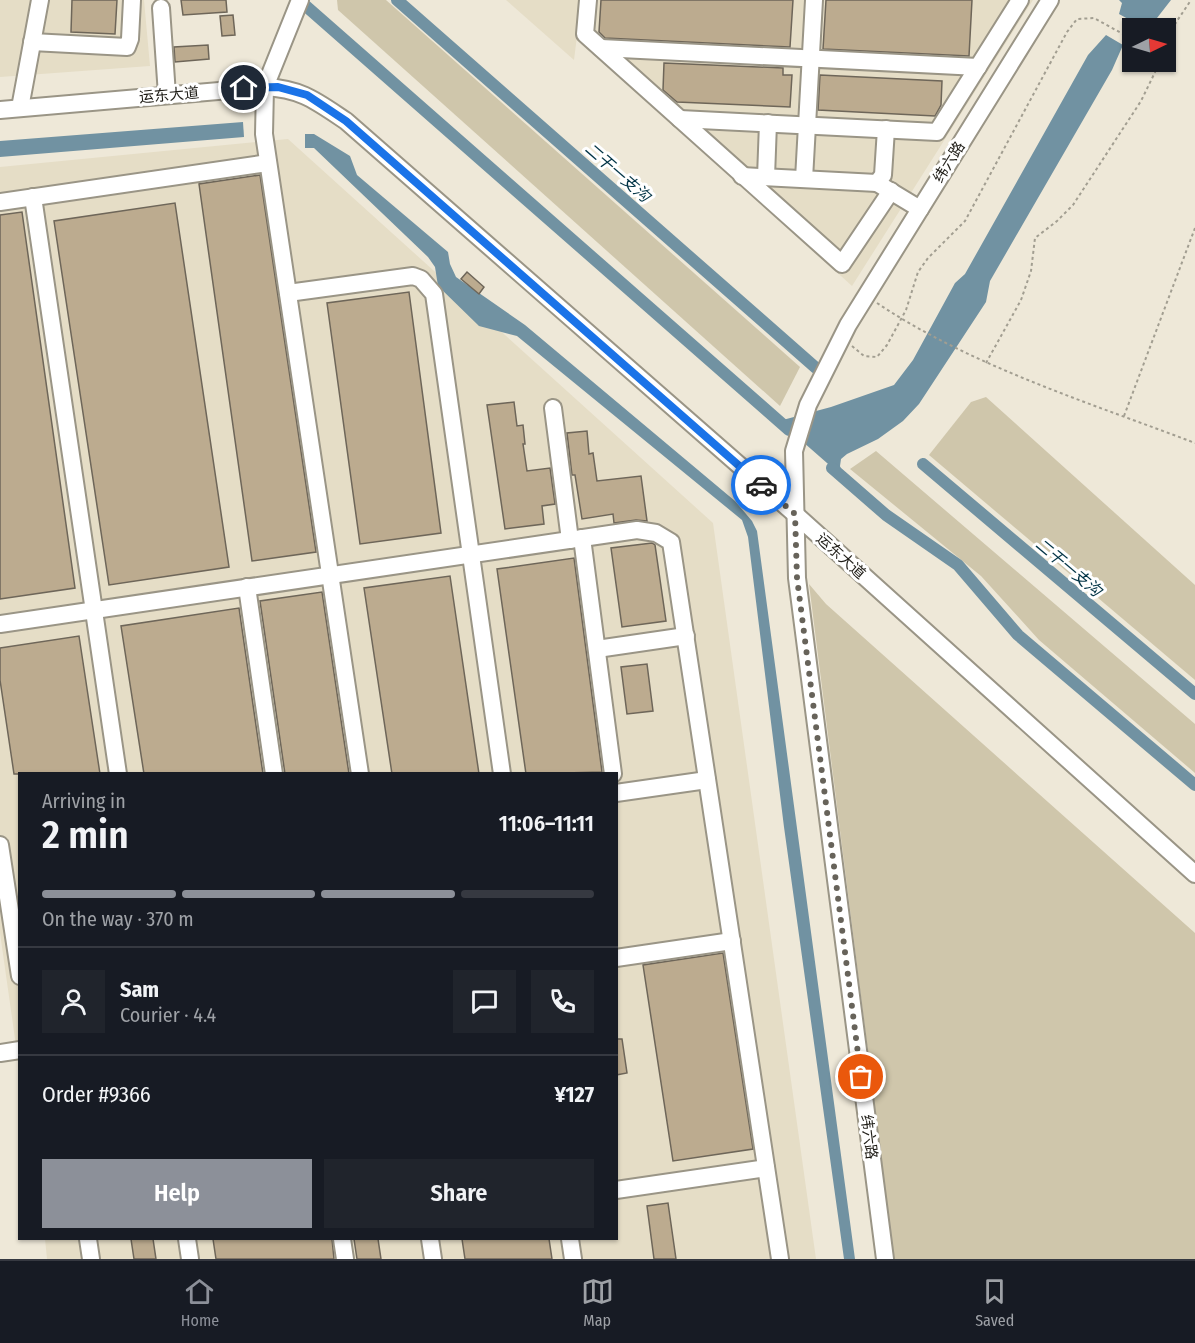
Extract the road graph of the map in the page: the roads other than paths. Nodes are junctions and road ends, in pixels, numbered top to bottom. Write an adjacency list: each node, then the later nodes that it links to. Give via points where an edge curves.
1 (40, 0): 9 (street)
2 (132, 0): 9 (street, via 127,47)
3 (300, 0): 13 (street)
4 (588, 0): 10 (street, via 585,34)
5 (814, 0): 11 (street)
6 (1020, 0): 12 (street)
7 (1050, 0): 28 (street, 纬六路)
8 (161, 8): 14 (street)
9 (32, 42): 15 (street)
10 (601, 48): 11 (street); 17 (street)
11 (810, 59): 12 (street); 19 (street)
12 (978, 67): 20 (street, via 937,132)
13 (265, 87): 14 (street, 运东大道); 21 (street); 31 (street, 运东大道, via 307,95 346,121)
14 (167, 95): 15 (street, 运东大道)
15 (20, 108): 16 (street, 运东大道)
16 (0, 110)
17 (680, 119): 18 (street); 22 (street)
18 (768, 123): 19 (street); 23 (street)
19 (807, 125): 20 (street); 24 (street)
20 (886, 129): 25 (street)
21 (268, 163): 26 (street); 29 (street)
22 (742, 176): 23 (street); 25 (street, via 842,264)
23 (766, 177): 24 (street)
24 (804, 179): 25 (street)
25 (884, 187): 28 (street)
26 (33, 197): 27 (street); 36 (street)
27 (0, 202)
28 (920, 209): 31 (street, 纬六路, via 846,329 800,427 793,460)
29 (288, 293): 33 (street, via 413,276 434,294); 34 (street)
30 (553, 408): 32 (street)
31 (795, 514): 48 (street, 运东大道); 67 (street, 纬六路, via 797,578)
32 (576, 539): 33 (street); 38 (street, via 637,530 656,533 671,542); 39 (street)
33 (471, 554): 34 (street); 43 (street)
34 (330, 575): 35 (street); 42 (street)
35 (247, 587): 36 (street); 41 (street)
36 (95, 610): 37 (street); 40 (street)
37 (0, 624)
38 (686, 636): 39 (street); 45 (street)
39 (597, 649): 44 (street)
40 (118, 772)
41 (274, 772)
42 (360, 772)
43 (502, 772)
44 (613, 772)
45 (707, 780): 46 (street); 49 (street)
46 (618, 793)
47 (0, 845): 51 (street)
48 (1195, 874)
49 (732, 940): 50 (street); 54 (street)
50 (618, 958)
51 (18, 963)
52 (18, 1050): 53 (street)
53 (0, 1053)
54 (766, 1168): 55 (street); 66 (street)
55 (618, 1190)
56 (88, 1240): 61 (street)
57 (187, 1240): 62 (street)
58 (342, 1240): 63 (street)
59 (430, 1240): 64 (street)
60 (570, 1240): 65 (street)
61 (91, 1259)
62 (190, 1259)
63 (345, 1259)
64 (433, 1259)
65 (573, 1259)
66 (780, 1259)
67 (885, 1259)

